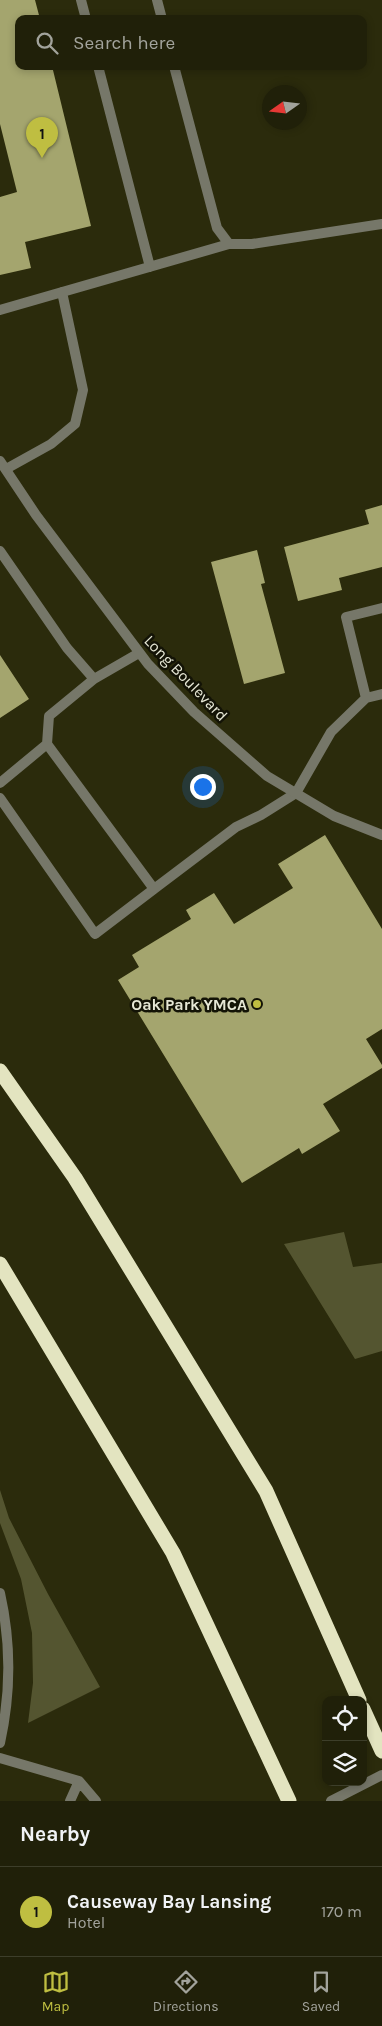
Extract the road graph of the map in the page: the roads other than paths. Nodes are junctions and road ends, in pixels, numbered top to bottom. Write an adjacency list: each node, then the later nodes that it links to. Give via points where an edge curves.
1 (81, 0): 3 (street)
2 (157, 0): 4 (street)
3 (85, 15)
4 (161, 15)
5 (99, 70): 9 (street)
6 (175, 70): 8 (street, via 217,228)
7 (382, 224): 8 (street, via 252,244)
8 (229, 244): 9 (street)
9 (150, 267): 10 (street)
10 (62, 292): 11 (street); 12 (street, via 83,390 75,424 51,444)
11 (0, 310)
12 (3, 465): 15 (street, Long Boulevard, via 36,515)
13 (0, 551): 16 (street, via 68,648)
14 (382, 608): 18 (street, via 346,617)
15 (139, 653): 16 (street); 21 (street, Long Boulevard, via 194,712 268,776)
16 (94, 679): 19 (street, via 49,716)
17 (382, 694): 18 (street)
18 (366, 698): 21 (street, via 331,732)
19 (47, 744): 20 (street); 24 (street)
20 (0, 783)
21 (296, 793): 23 (street, Long Boulevard, via 334,816); 24 (street, via 236,827)
22 (0, 798): 24 (street, via 95,934)
23 (382, 835)
24 (154, 889)
25 (0, 1070): 28 (highway, via 75,1178 266,1491)
26 (0, 1264): 37 (highway, via 173,1553)
27 (0, 1592): 30 (street, via 9,1662 8,1696)
28 (357, 1696)
29 (367, 1718): 31 (highway)
30 (0, 1743)
31 (382, 1751)
32 (0, 1758): 34 (street)
33 (382, 1775): 38 (street)
34 (78, 1781): 35 (street); 36 (street)
35 (70, 1801)
36 (96, 1801)
37 (289, 1801)
38 (331, 1801)

